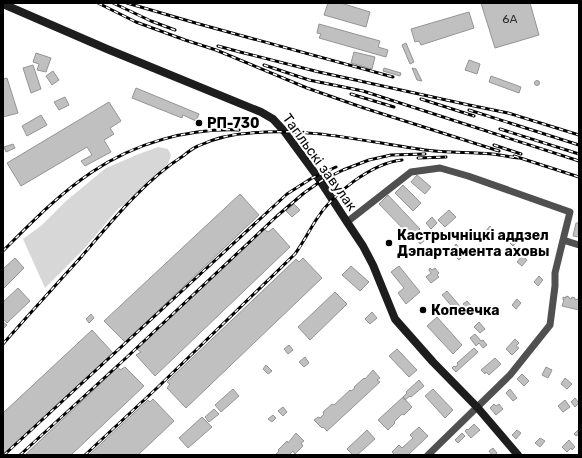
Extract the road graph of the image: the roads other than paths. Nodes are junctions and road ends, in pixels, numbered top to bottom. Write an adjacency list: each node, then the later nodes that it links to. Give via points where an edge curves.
1 (3, 4): 2 (main road, Тагільскі завулак, via 273,118 314,172)
2 (347, 222): 3 (street, via 411,172 440,168 570,212); 5 (main road, Тагільскі завулак, via 373,265 395,319 432,362)
3 (563, 240): 4 (street); 5 (street, via 555,273 550,325 510,375)
4 (579, 245)
5 (477, 407): 6 (street); 7 (main road, Тагільскі завулак)
6 (428, 455)
7 (518, 455)

